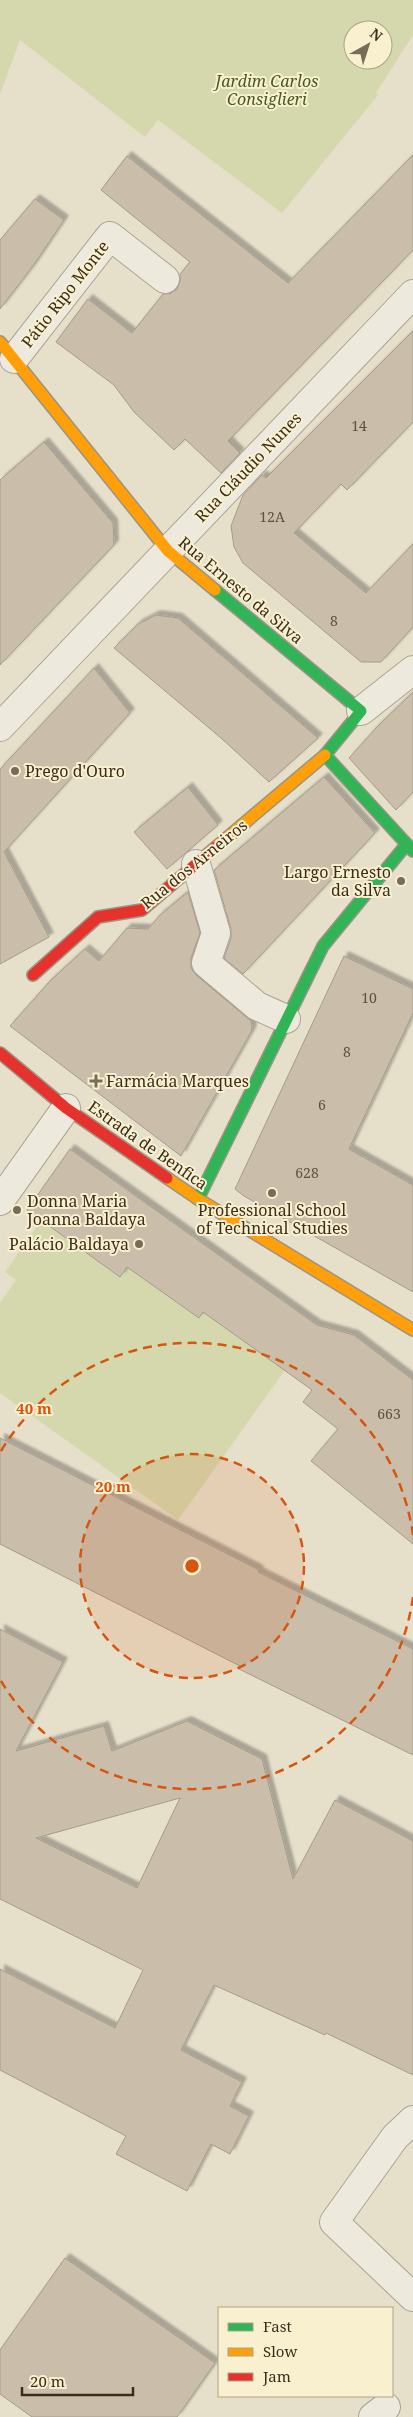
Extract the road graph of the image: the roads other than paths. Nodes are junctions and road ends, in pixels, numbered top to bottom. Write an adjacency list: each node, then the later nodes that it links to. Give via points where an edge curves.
1 (165, 278): 3 (street, Pátio Ripo Monte, via 110,236)
2 (413, 294): 4 (street, Rua Cláudio Nunes)
3 (7, 351): 4 (street, Rua Ernesto da Silva)
4 (168, 550): 6 (street, Rua Ernesto da Silva); 7 (street, Rua Cláudio Nunes)
5 (413, 670): 6 (street)
6 (361, 711): 8 (street)
7 (0, 727)
8 (325, 755): 9 (street); 10 (street, Rua dos Arneiros)
9 (410, 848): 12 (street, via 324,946)
10 (196, 864): 11 (street, Rua dos Arneiros, via 142,910 98,917); 12 (street, via 216,933 206,963 257,1006)
11 (33, 975)
12 (286, 1019): 15 (street)
13 (0, 1053): 14 (street, Estrada de Benfica)
14 (66, 1108): 15 (street, Estrada de Benfica); 16 (street)
15 (198, 1199): 17 (street, Estrada de Benfica)
16 (0, 1201)
17 (413, 1330)
18 (413, 2120): 19 (street, via 395,2137 334,2222)
19 (413, 2297)

